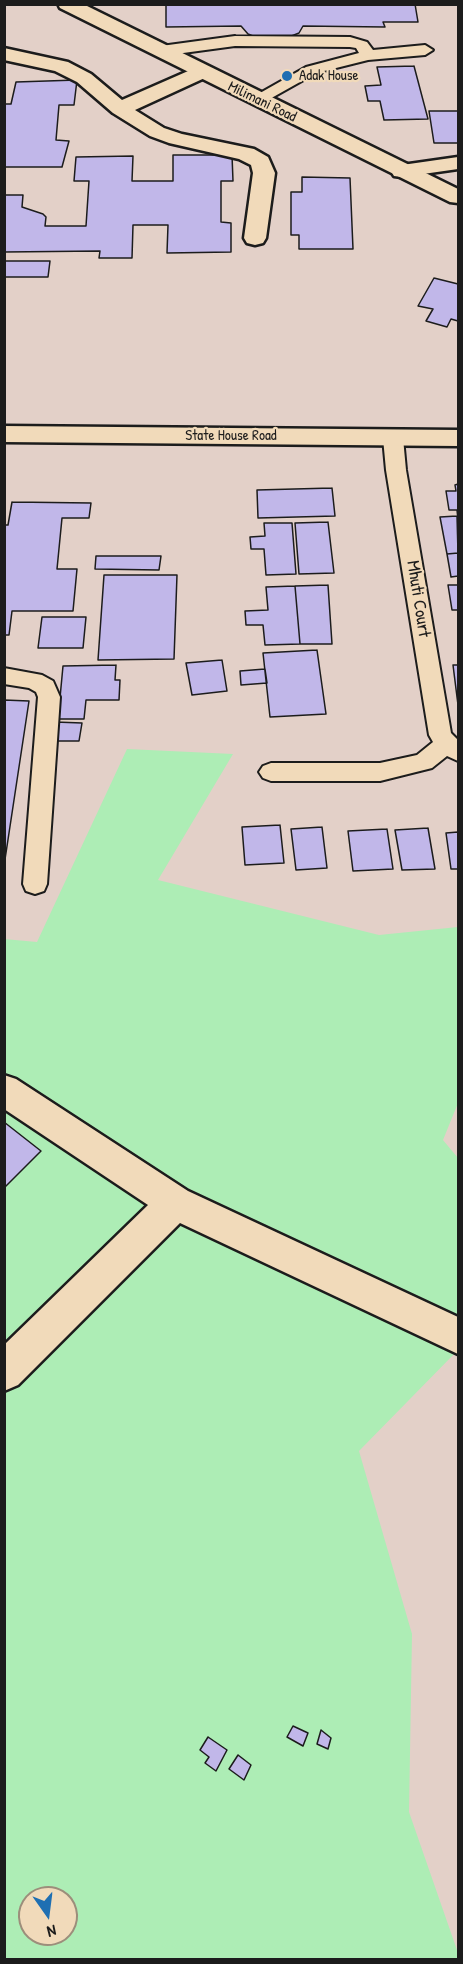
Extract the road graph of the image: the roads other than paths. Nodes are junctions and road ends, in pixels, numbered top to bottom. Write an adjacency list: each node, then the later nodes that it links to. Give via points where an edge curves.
1 (67, 4): 3 (street, Milimani Road)
2 (425, 50): 5 (lane)
3 (161, 51): 5 (lane, via 208,43 350,42 362,45); 6 (street, Milimani Road)
4 (4, 54): 8 (street, via 61,66 84,78)
5 (368, 55): 7 (lane, via 311,70)
6 (202, 72): 7 (street, Milimani Road); 8 (street)
7 (259, 100): 10 (street, Milimani Road)
8 (120, 109): 12 (street, via 157,132 246,154 260,162 264,173)
9 (459, 163): 10 (street)
10 (402, 171): 11 (street, Milimani Road)
11 (459, 197)
12 (255, 238)
13 (4, 434): 14 (street, State House Road)
14 (393, 438): 15 (street, State House Road); 17 (lane, Mhuti Court, via 440,735)
15 (459, 438)
16 (4, 676): 19 (lane, via 34,681 45,687 49,697)
17 (453, 748): 18 (lane, via 424,762 381,772)
18 (270, 772)
19 (35, 884)
20 (4, 1090): 21 (street)
21 (175, 1203): 22 (street); 23 (street)
22 (459, 1335)
23 (4, 1372)

